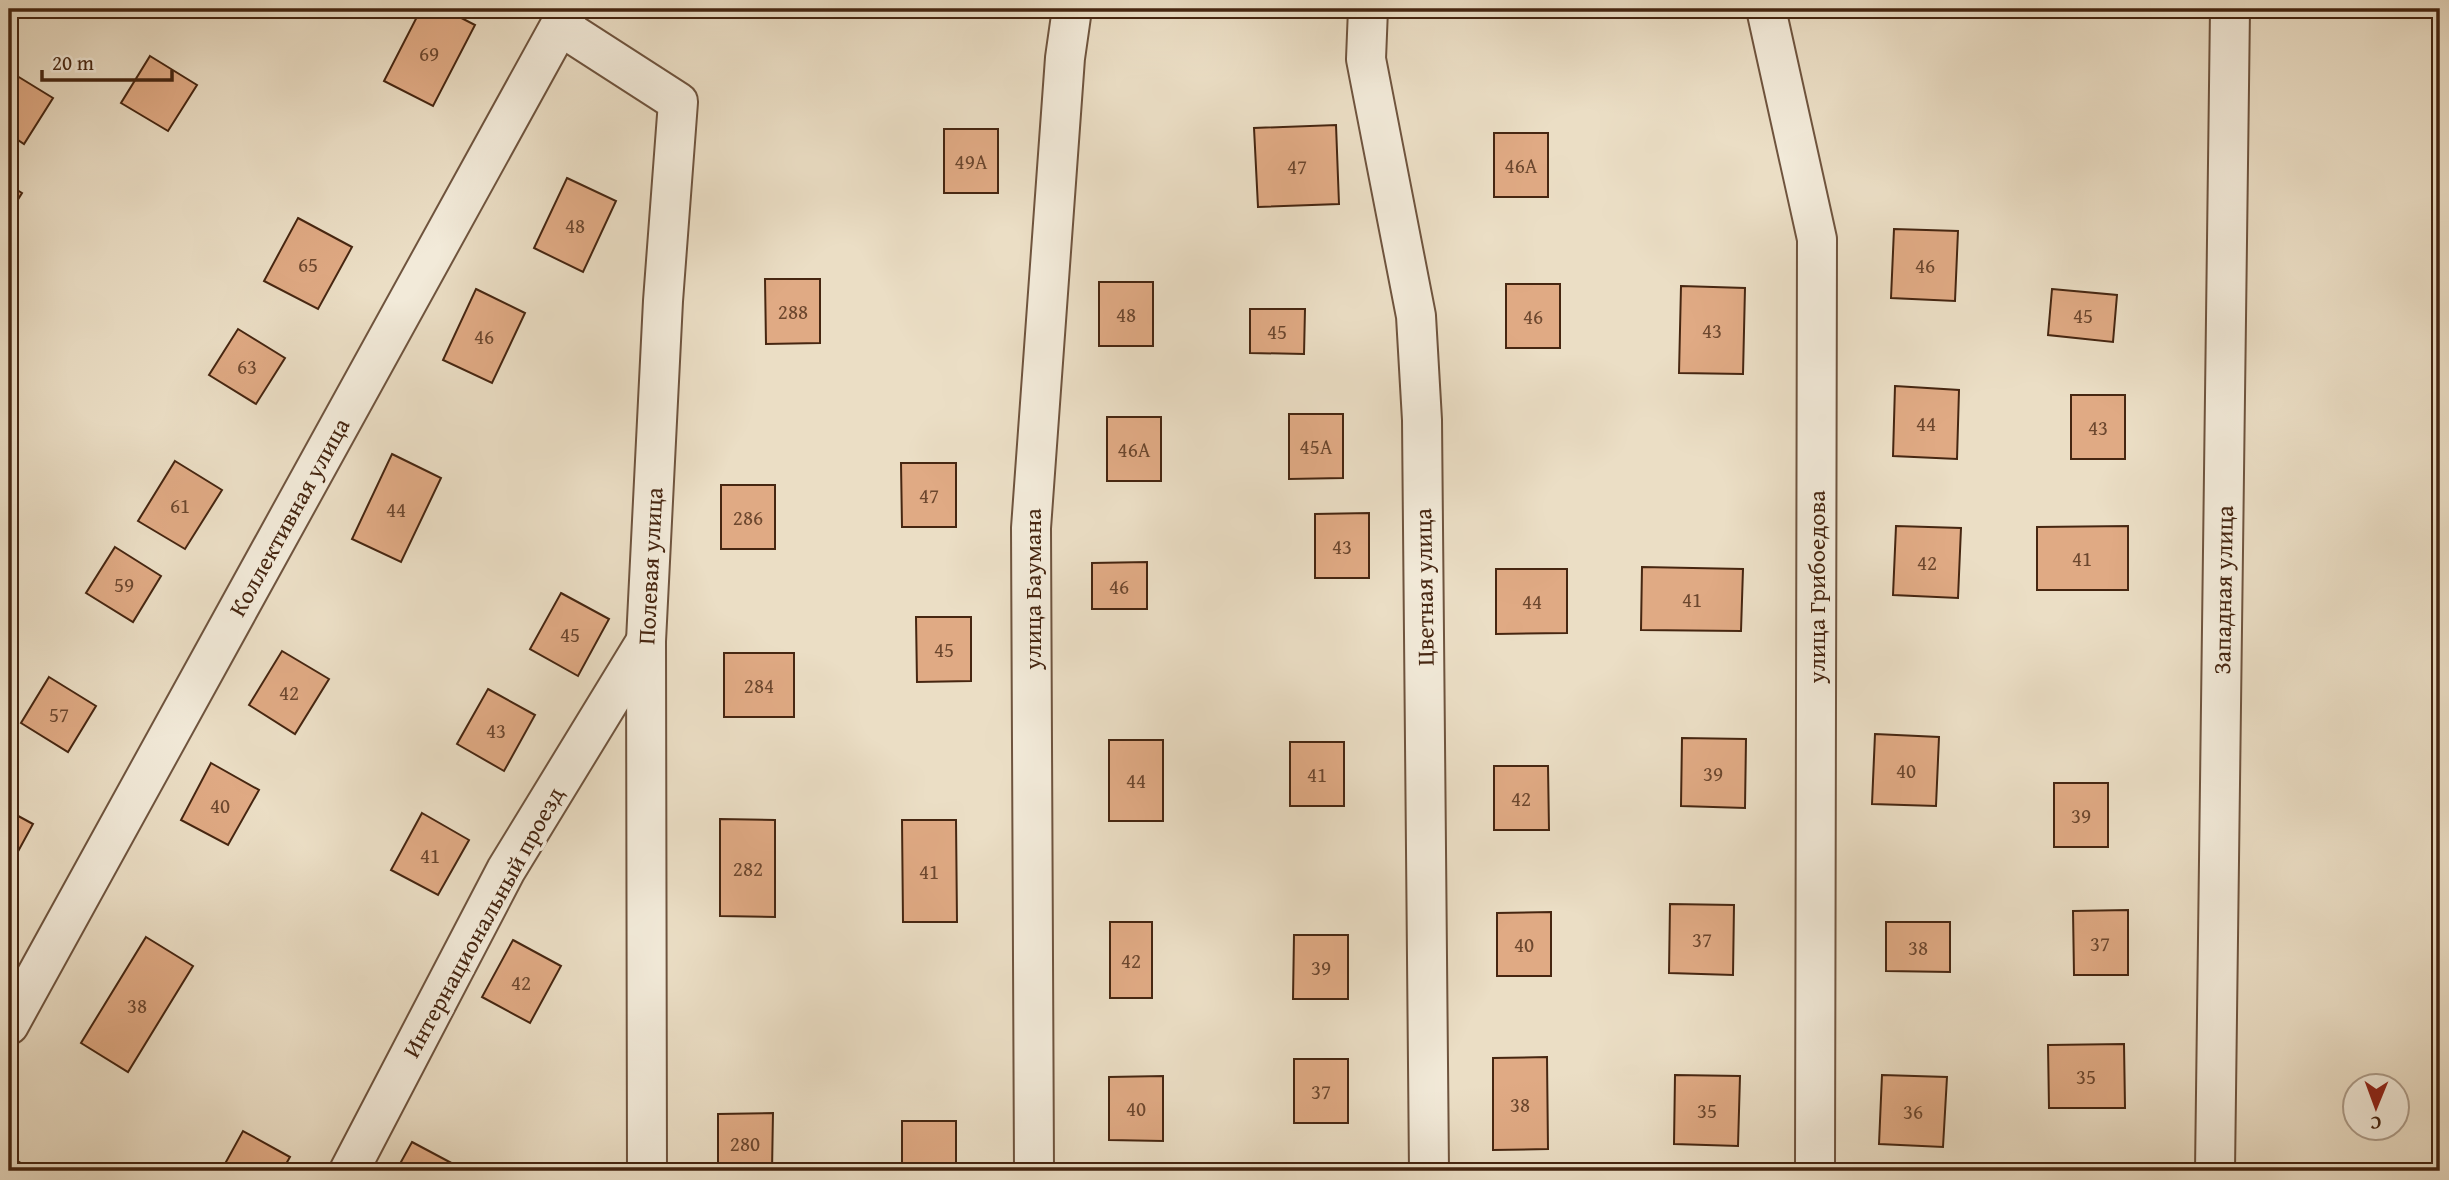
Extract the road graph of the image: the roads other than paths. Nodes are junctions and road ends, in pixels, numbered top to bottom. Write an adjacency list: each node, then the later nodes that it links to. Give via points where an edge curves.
1 (1072, 9): 10 (street, улица Баумана, via 1031,528)
2 (1368, 9): 11 (street, Цветная улица, via 1366,59 1416,316 1422,420)
3 (1766, 9): 12 (street, улица Грибоедова, via 1816,239)
4 (2230, 9): 13 (street, Западная улица)
5 (564, 17): 6 (street, Полевая улица, via 678,102); 7 (street, Коллективная улица)
6 (646, 641): 8 (street, Интернациональный проезд, via 506,870); 9 (street, Полевая улица)
7 (9, 1025)
8 (348, 1171)
9 (647, 1171)
10 (1034, 1171)
11 (1429, 1171)
12 (1815, 1171)
13 (2215, 1171)

